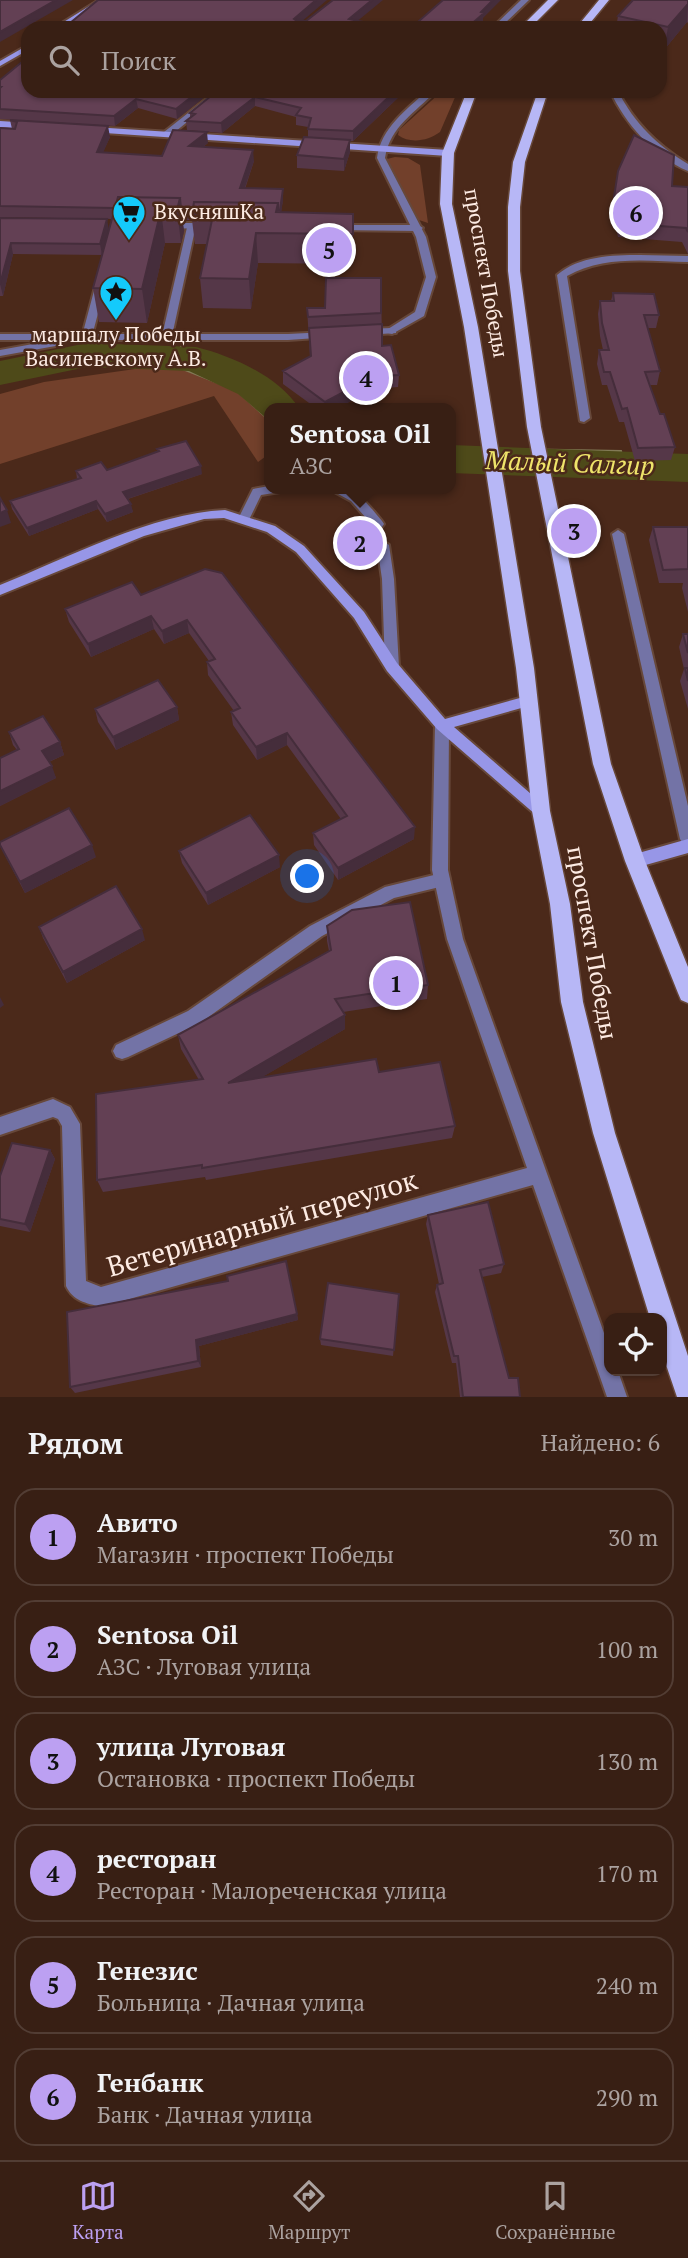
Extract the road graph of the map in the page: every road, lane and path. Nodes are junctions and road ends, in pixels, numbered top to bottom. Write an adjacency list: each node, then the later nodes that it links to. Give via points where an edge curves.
1 (104, 0): 7 (main road)
2 (525, 0): 8 (street)
3 (589, 0): 6 (main road)
4 (604, 0): 6 (main road)
5 (553, 1): 9 (main road)
6 (593, 12): 10 (main road)
7 (70, 21)
8 (503, 21)
9 (532, 21)
10 (586, 21)
11 (21, 51): 12 (main road)
12 (0, 64)
13 (212, 98): 21 (street)
14 (425, 98): 22 (street)
15 (469, 98): 23 (main road, проспект Победы)
16 (541, 98): 52 (main road, проспект Победы, via 519,162 514,271 546,491 602,764)
17 (617, 98): 24 (street, via 639,129)
18 (0, 124): 19 (main road)
19 (42, 127)
20 (83, 129): 21 (main road)
21 (167, 134): 22 (main road)
22 (381, 147): 23 (main road); 29 (street, via 381,158)
23 (448, 153): 47 (main road, проспект Победы, via 446,204 471,327)
24 (688, 168)
25 (154, 225): 26 (street)
26 (191, 225): 27 (street); 34 (street)
27 (218, 226)
28 (324, 227): 29 (street)
29 (418, 228): 32 (street, via 431,277 420,314 392,331)
30 (688, 259): 38 (street, via 605,259 576,265 562,275)
31 (104, 274): 35 (street)
32 (353, 333)
33 (340, 334): 34 (street)
34 (167, 335): 35 (street)
35 (87, 336): 36 (street); 37 (street)
36 (0, 337)
37 (0, 353)
38 (584, 418)
39 (264, 491): 41 (street, via 257,492)
40 (346, 494): 42 (street)
41 (244, 519): 45 (main road, via 225,514 178,521); 46 (main road, via 271,529 300,550 359,615)
42 (379, 524)
43 (618, 534): 50 (street)
44 (383, 545): 46 (street)
45 (0, 590)
46 (392, 667): 48 (main road)
47 (527, 701): 48 (main road); 49 (main road, проспект Победы)
48 (442, 725): 49 (main road); 53 (street)
49 (541, 811): 58 (main road, проспект Победы, via 560,904 572,1002 594,1093 643,1261)
50 (688, 839)
51 (688, 846): 52 (main road)
52 (635, 861): 54 (main road)
53 (442, 880): 55 (street, via 391,892 316,931 194,1017); 57 (street, via 456,939)
54 (688, 993)
55 (122, 1051)
56 (0, 1126): 57 (street, Ветеринарный переулок, via 53,1108 64,1113 71,1124 76,1286 101,1297)
57 (538, 1174): 59 (street)
58 (688, 1392)
59 (617, 1397)

